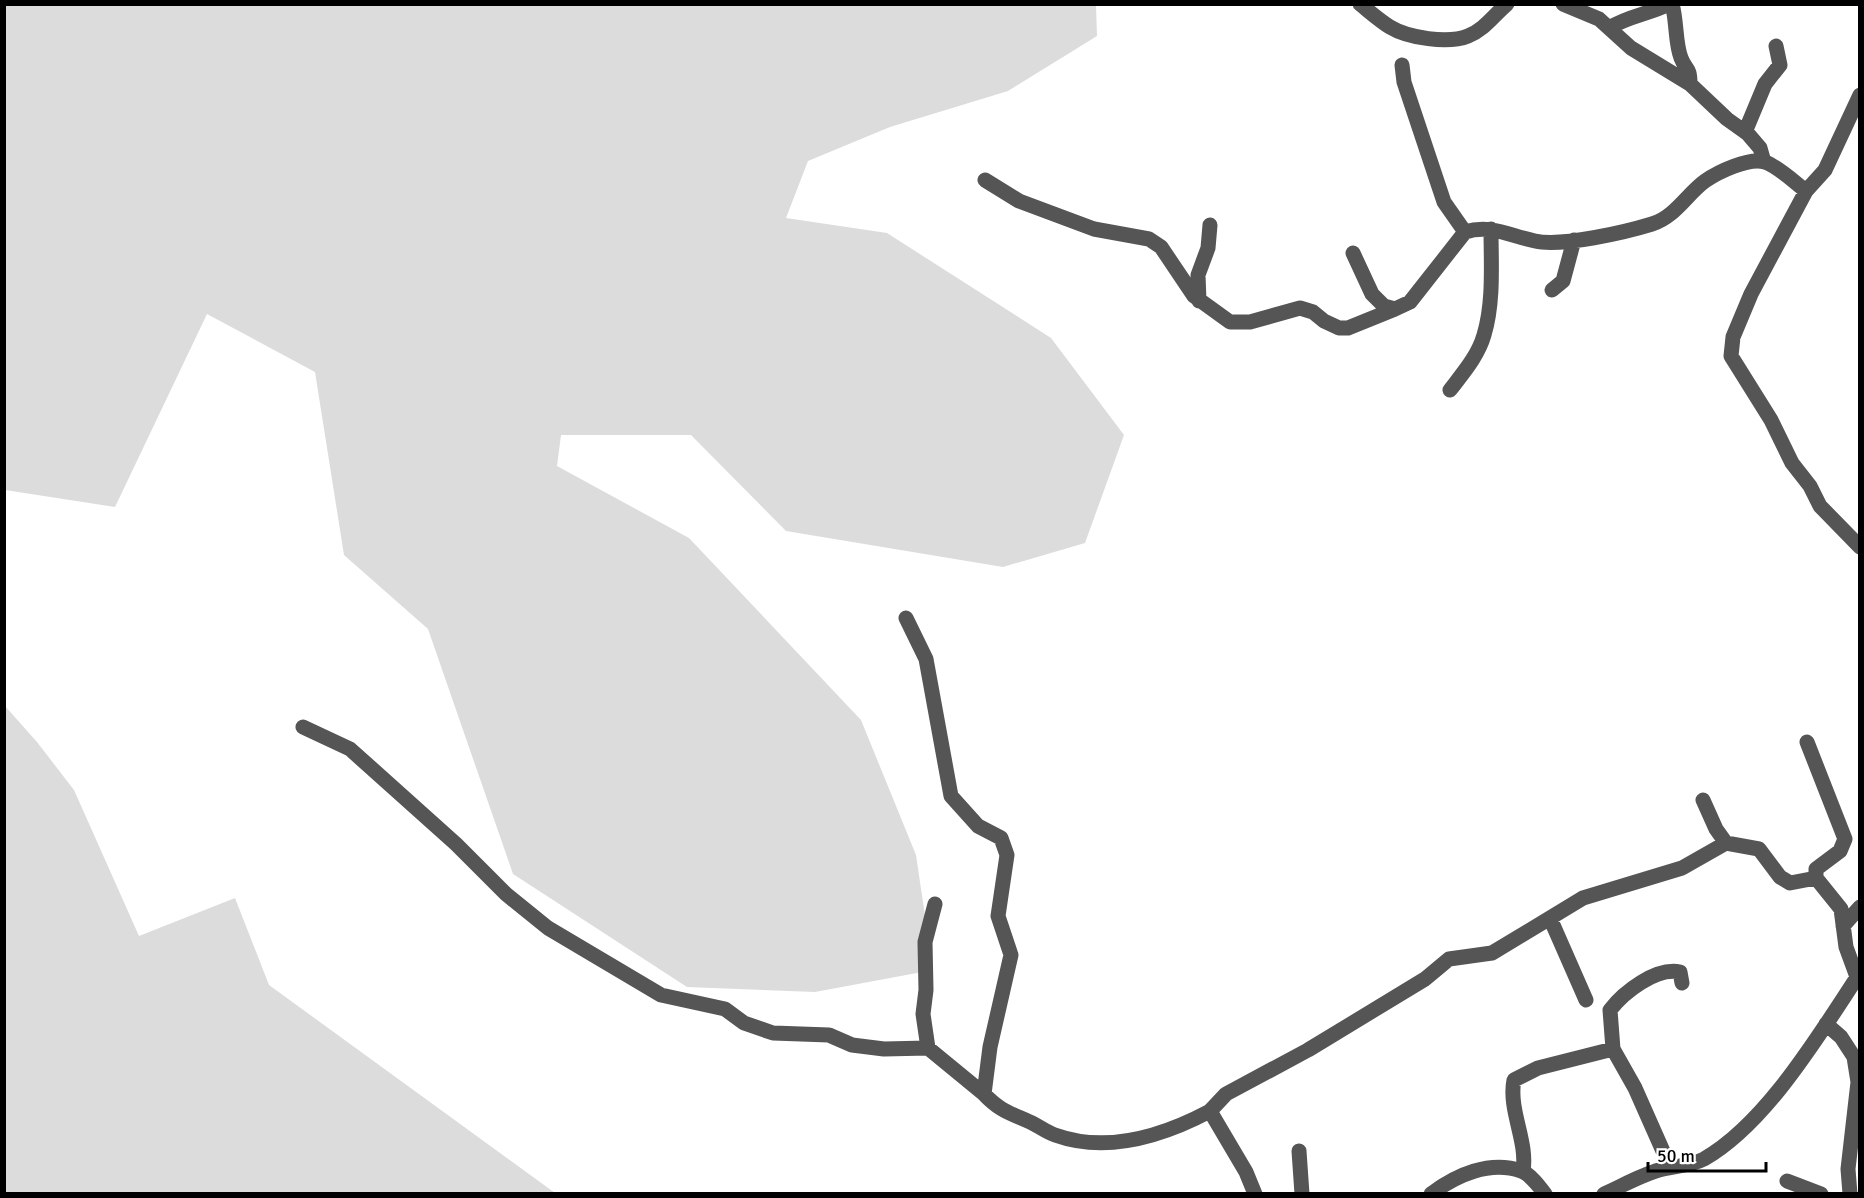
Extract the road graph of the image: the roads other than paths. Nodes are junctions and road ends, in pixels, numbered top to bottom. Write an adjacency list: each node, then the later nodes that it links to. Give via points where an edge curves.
1 (1360, 4): 2 (street, via 1392,28 1412,35 1450,39 1467,37 1483,28)
2 (1507, 4)
3 (1563, 4): 5 (street, via 1599,19)
4 (1671, 4): 5 (street, via 1623,18); 8 (street, via 1681,58 1690,69)
5 (1609, 28): 8 (street, via 1631,48)
6 (1776, 46): 10 (street, via 1780,65 1765,84)
7 (1402, 65): 16 (street, via 1404,82 1444,202)
8 (1690, 84): 10 (street)
9 (1860, 95): 13 (street, via 1825,170)
10 (1745, 132): 11 (street, via 1760,148)
11 (1764, 162): 13 (street); 17 (street, via 1747,163 1705,182 1656,223)
12 (985, 180): 20 (street, via 1019,201 1094,229 1149,239 1161,247)
13 (1806, 190): 23 (street, via 1751,294 1733,337 1731,356 1820,506)
14 (1210, 225): 20 (street, via 1208,248 1198,275)
15 (1491, 229): 16 (street); 17 (street, via 1537,242); 22 (street, via 1491,276 1484,336 1473,360)
16 (1465, 232): 21 (street, via 1410,302)
17 (1574, 240): 19 (street, via 1563,281)
18 (1353, 253): 21 (street, via 1372,294 1384,306)
19 (1552, 290)
20 (1199, 301): 21 (street, via 1230,322 1250,322 1300,308 1339,328)
21 (1395, 309)
22 (1450, 390)
23 (1860, 547)
24 (906, 618): 40 (street, via 926,659 951,796 978,826 1001,838 1007,855 998,916 1011,955 990,1047)
25 (303, 727): 38 (street, via 350,749 548,928 661,995 724,1009 744,1023 773,1033 829,1035 852,1045 884,1049)
26 (1807, 742): 29 (street, via 1845,839 1840,850 1816,869)
27 (1703, 800): 28 (street)
28 (1725, 843): 29 (street, via 1759,849 1780,877 1790,883); 32 (street, via 1682,868 1605,889)
29 (1816, 878): 33 (street, via 1841,909)
30 (935, 904): 38 (street, via 925,942 923,1014)
31 (1860, 907): 33 (street)
32 (1550, 918): 36 (street); 41 (street, via 1492,953 1449,959 1425,980 1226,1094)
33 (1843, 926): 34 (street, via 1849,957)
34 (1858, 975): 37 (street)
35 (1682, 983): 39 (street, via 1680,972 1672,970 1621,996 1610,1010)
36 (1586, 1000)
37 (1826, 1024): 43 (street, via 1758,1116 1701,1160); 52 (street, via 1841,1037 1854,1057 1858,1082 1848,1169)
38 (928, 1048): 40 (street)
39 (1613, 1049): 43 (street); 44 (street, via 1538,1068 1514,1080 1526,1156)
40 (984, 1094): 41 (street, via 998,1109 1055,1135 1086,1142 1150,1137)
41 (1210, 1111): 46 (street)
42 (1299, 1151): 47 (street)
43 (1670, 1167): 50 (street)
44 (1523, 1171): 48 (street, via 1502,1167 1475,1171 1446,1182); 49 (street)
45 (1787, 1181): 51 (street)
46 (1255, 1194)
47 (1302, 1194)
48 (1431, 1194)
49 (1545, 1194)
50 (1604, 1194)
51 (1821, 1194)
52 (1850, 1194)

